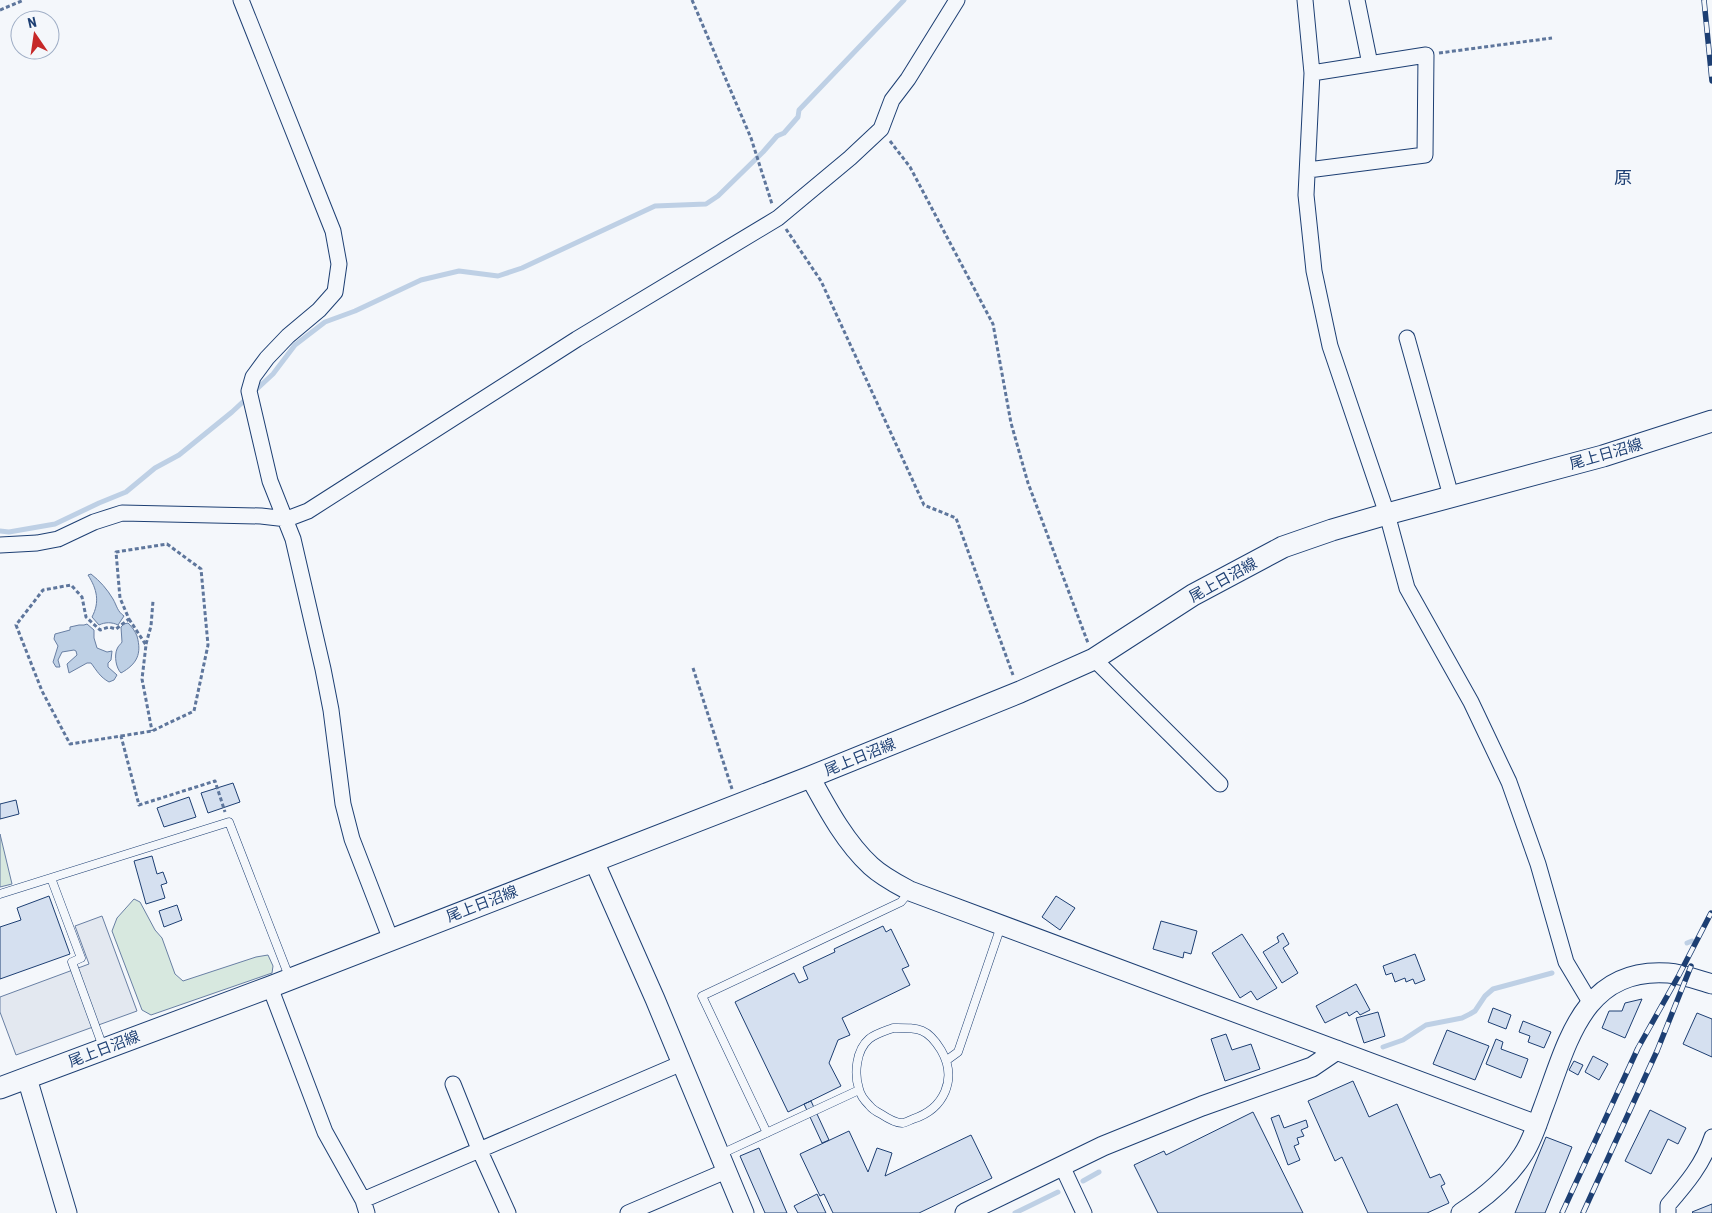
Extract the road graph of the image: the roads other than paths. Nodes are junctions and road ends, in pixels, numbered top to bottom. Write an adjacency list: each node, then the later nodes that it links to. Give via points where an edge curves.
1 (241, 0): 12 (street, via 333,231 339,264 335,292 267,358 253,377 249,390 270,481)
2 (957, 0): 12 (street, via 892,100 880,129 844,164 778,218 576,339 308,511)
3 (1304, 0): 6 (street)
4 (1357, 0): 5 (street)
5 (1370, 64): 6 (street); 7 (street, via 1426,55 1425,155)
6 (1312, 73): 7 (street)
7 (1308, 170): 11 (street, via 1306,195 1314,271 1330,346)
8 (1407, 338): 10 (street)
9 (1712, 421): 10 (main road, 尾上日沼線, via 1603,456)
10 (1451, 496): 11 (main road, 尾上日沼線)
11 (1388, 514): 14 (main road, 尾上日沼線, via 1283,547 1193,595); 26 (street, via 1406,588 1471,702 1509,782 1538,864 1566,962)
12 (286, 519): 13 (street, via 122,513 58,538); 22 (street, via 331,710 343,804 352,839)
13 (0, 545)
14 (1094, 659): 15 (main road, 尾上日沼線); 16 (street)
15 (810, 777): 17 (main road, 尾上日沼線); 19 (street, via 834,818 871,866)
16 (1220, 784)
17 (594, 861): 22 (main road, 尾上日沼線); 30 (street)
18 (51, 878): 20 (lane); 23 (lane, via 228,822); 27 (lane, via 81,958 72,962)
19 (910, 891): 21 (street); 36 (lane, via 901,902 702,996)
20 (0, 894)
21 (1001, 926): 28 (street); 29 (lane, via 958,1052)
22 (390, 940): 23 (main road, 尾上日沼線)
23 (290, 979): 25 (main road, 尾上日沼線)
24 (1712, 984): 26 (street, via 1669,973 1650,973 1607,987)
25 (270, 987): 27 (main road, 尾上日沼線); 41 (street, via 325,1132)
26 (1590, 1002): 35 (street, via 1571,1036)
27 (104, 1048): 31 (main road, 尾上日沼線)
28 (1337, 1050): 35 (street); 40 (street, via 1312,1067 1157,1123)
29 (947, 1060): 34 (lane, via 946,1092 935,1108 924,1116 902,1123 888,1119 870,1107); 34 (lane, via 928,1032 893,1028 870,1038 861,1047 856,1070)
30 (682, 1063): 38 (street); 39 (street)
31 (27, 1078): 33 (main road, 尾上日沼線); 42 (street)
32 (453, 1084): 38 (street)
33 (0, 1088)
34 (859, 1090): 36 (lane)
35 (1537, 1125): 48 (street, via 1523,1155 1510,1172)
36 (767, 1133): 39 (lane)
37 (1712, 1136): 49 (street, via 1707,1152 1691,1178 1668,1204)
38 (479, 1149): 41 (street); 43 (street)
39 (722, 1163): 44 (street); 45 (street)
40 (1062, 1166): 46 (street); 47 (street)
41 (365, 1206)
42 (68, 1213)
43 (508, 1213)
44 (628, 1213)
45 (744, 1213)
46 (965, 1213)
47 (1084, 1213)
48 (1461, 1213)
49 (1668, 1213)

